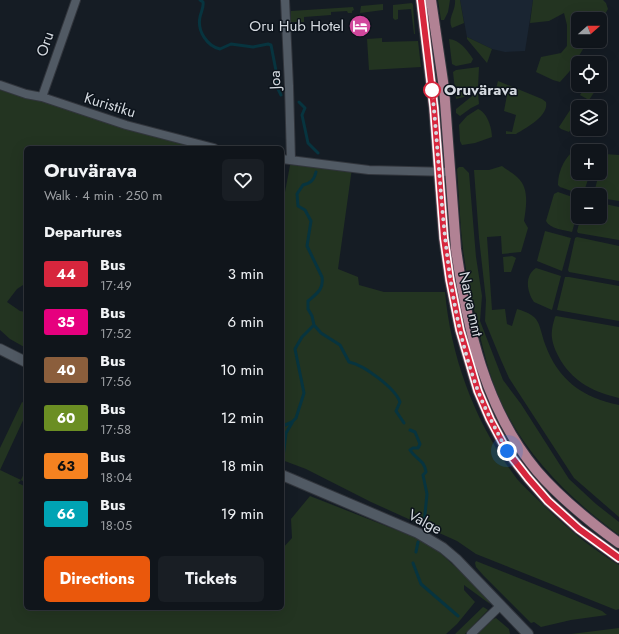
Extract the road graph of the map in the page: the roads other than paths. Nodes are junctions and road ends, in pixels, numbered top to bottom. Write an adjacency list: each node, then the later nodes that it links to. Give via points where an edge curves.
1 (76, 0): 6 (street, Oru)
2 (285, 0): 9 (street, Joa)
3 (421, 0): 10 (main road, Narva mnt)
4 (431, 0): 11 (main road, Narva mnt, via 444,88)
5 (0, 85): 6 (street, Kuristiku)
6 (42, 97): 7 (street, Kuristiku, via 126,125)
7 (206, 146)
8 (284, 159): 9 (street)
9 (291, 160): 10 (street, via 368,170)
10 (439, 172): 11 (street); 16 (main road, Narva mnt, via 450,280 468,358 490,419 507,451 548,501 579,529)
11 (450, 172): 15 (main road, Narva mnt, via 460,274 477,351 494,402 520,449 537,471 576,510)
12 (0, 349): 13 (street)
13 (24, 361)
14 (284, 476): 17 (street, Valge, via 429,539 456,559)
15 (619, 543)
16 (619, 558)
17 (500, 605): 18 (street); 19 (street, Valge)
18 (471, 634)
19 (528, 634)

